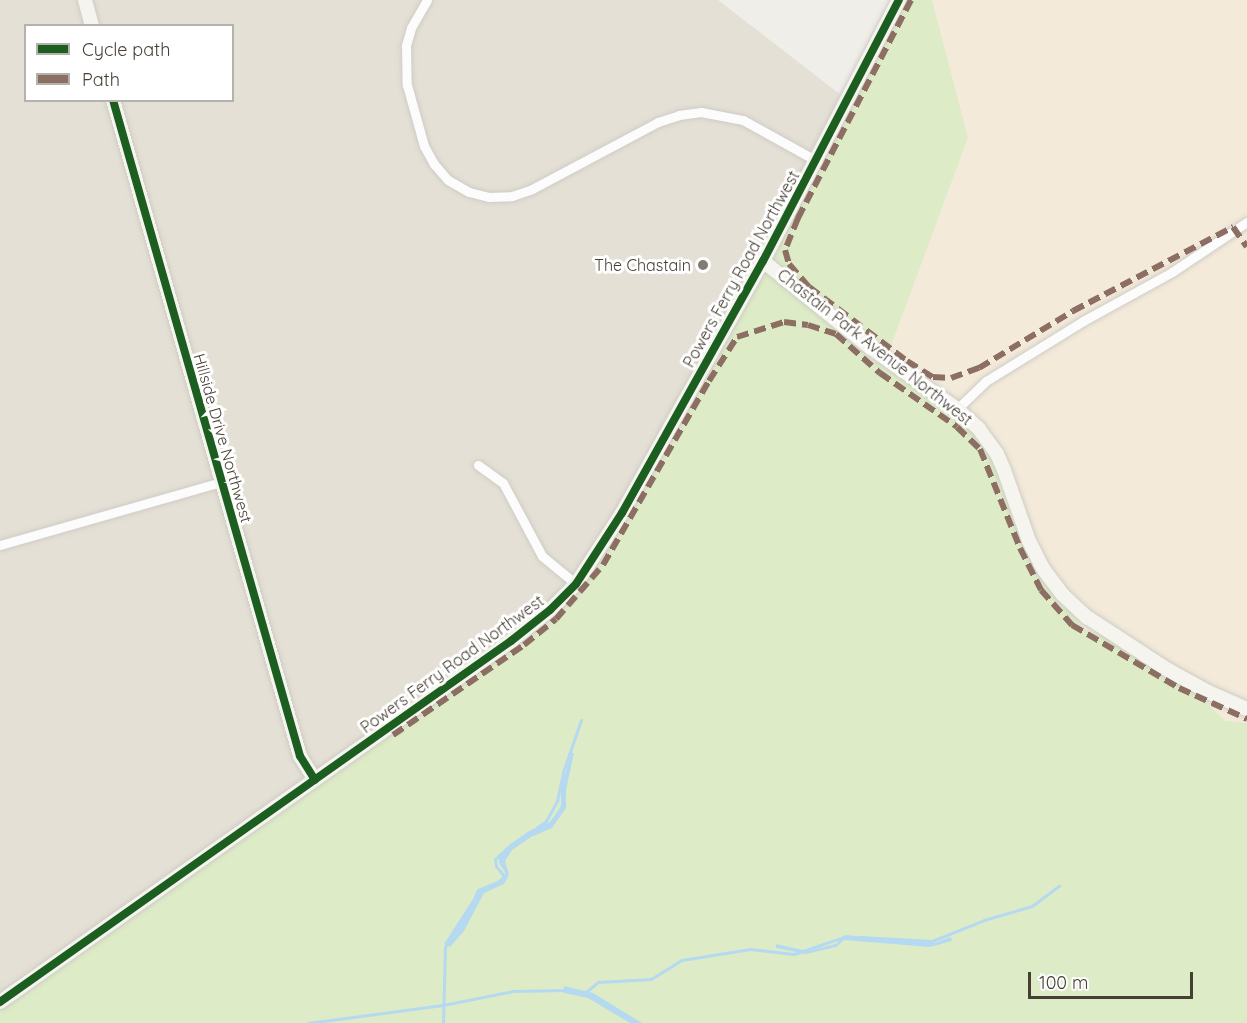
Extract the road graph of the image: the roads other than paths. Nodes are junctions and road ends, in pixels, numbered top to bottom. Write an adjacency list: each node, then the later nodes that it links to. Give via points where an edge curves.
1 (85, 0): 4 (street)
2 (427, 0): 6 (street, via 406,46 407,85 424,146 434,164 448,180 469,192 489,197 512,196 658,122 701,112 743,120)
3 (899, 0): 6 (street, Powers Ferry Road Northwest)
4 (91, 24)
5 (114, 102): 11 (street, Hillside Drive Northwest)
6 (817, 161): 8 (street, Powers Ferry Road Northwest)
7 (1247, 222): 9 (street, via 1173,272 986,381)
8 (762, 261): 9 (street, Chastain Park Avenue Northwest, via 871,348); 13 (street, Powers Ferry Road Northwest, via 622,513)
9 (957, 409): 14 (street, Chastain Park Avenue Northwest, via 980,429 997,454 1029,541 1063,595 1087,617 1168,670)
10 (478, 465): 13 (street, via 504,483 542,556)
11 (221, 482): 12 (street); 15 (street, Hillside Drive Northwest, via 300,756)
12 (0, 545)
13 (576, 584): 15 (street, Powers Ferry Road Northwest, via 511,641)
14 (1247, 709)
15 (315, 780): 16 (street, Powers Ferry Road Northwest)
16 (0, 1002)

